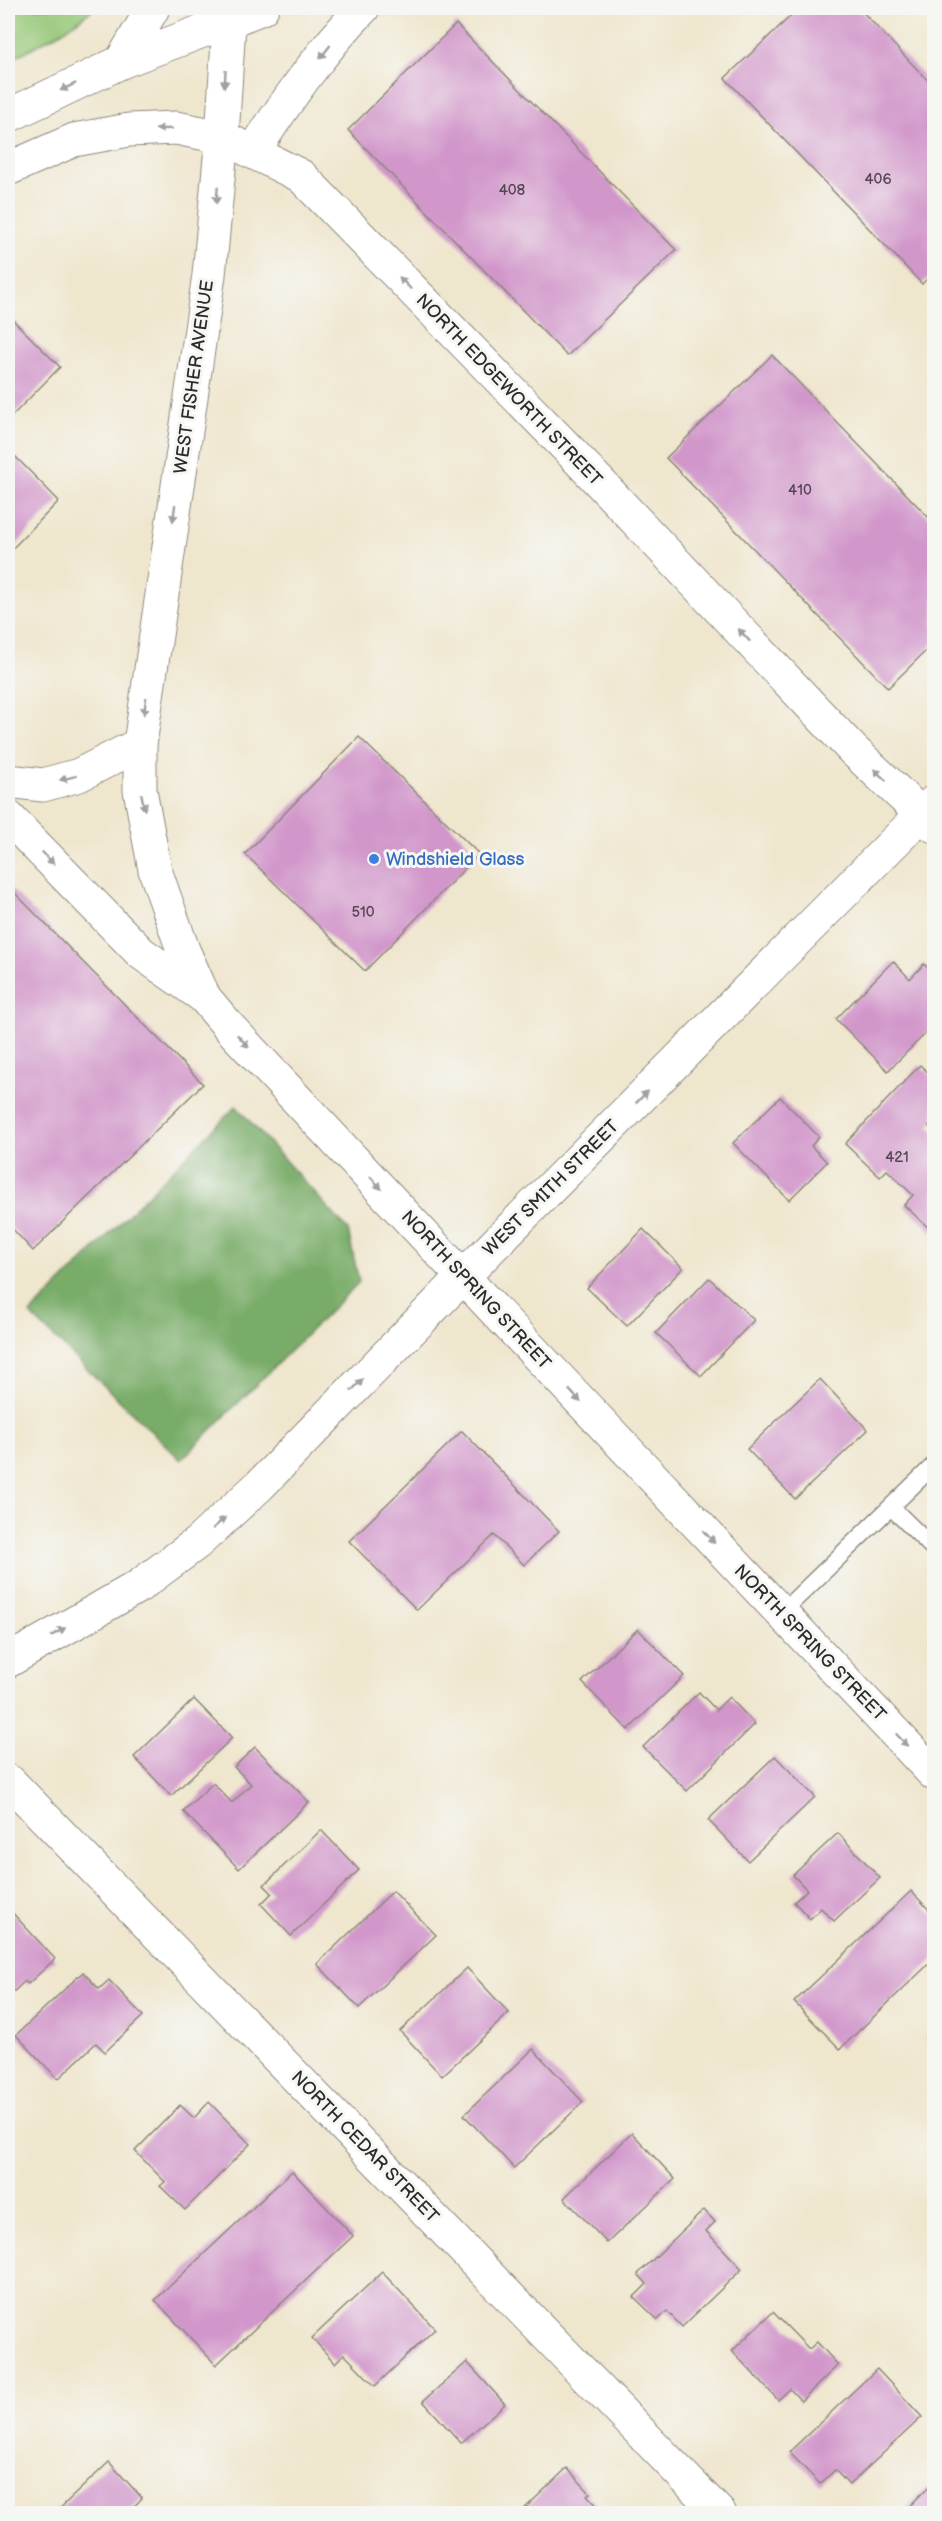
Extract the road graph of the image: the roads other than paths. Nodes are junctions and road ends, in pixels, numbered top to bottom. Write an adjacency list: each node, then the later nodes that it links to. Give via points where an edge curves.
1 (153, 8): 5 (main road)
2 (262, 8): 4 (main road)
3 (363, 8): 8 (main road, one-way to 8, via 288,99)
4 (229, 14): 5 (main road); 7 (main road, WEST FISHER AVENUE, one-way to 7)
5 (121, 62): 6 (main road, one-way to 6)
6 (8, 116)
7 (222, 137): 8 (main road, NORTH EDGEWORTH STREET); 9 (main road, NORTH EDGEWORTH STREET, one-way to 9, via 176,128 129,130 74,140); 10 (main road, WEST FISHER AVENUE, one-way to 10, via 209,275)
8 (253, 152): 12 (main road, NORTH EDGEWORTH STREET, one-way to 8, via 852,749 572,453 301,176)
9 (8, 169)
10 (140, 744): 11 (main road, one-way to 11, via 79,775 43,785); 14 (main road, WEST FISHER AVENUE, one-way to 14, via 140,790 155,870 183,951)
11 (8, 781)
12 (931, 814): 15 (main road, WEST SMITH STREET, one-way to 12)
13 (8, 817): 14 (main road, NORTH SPRING STREET, one-way to 14, via 141,953)
14 (204, 997): 15 (main road, NORTH SPRING STREET, one-way to 15)
15 (463, 1277): 19 (main road, NORTH SPRING STREET, one-way to 19); 20 (main road, WEST SMITH STREET, one-way to 15, via 139,1586 197,1543 260,1485)
16 (934, 1465): 17 (lane)
17 (892, 1508): 18 (lane); 19 (lane)
18 (934, 1549)
19 (781, 1612): 21 (main road, NORTH SPRING STREET, one-way to 21)
20 (8, 1661)
21 (934, 1774)
22 (10, 1782): 23 (main road, NORTH CEDAR STREET)
23 (720, 2514)

